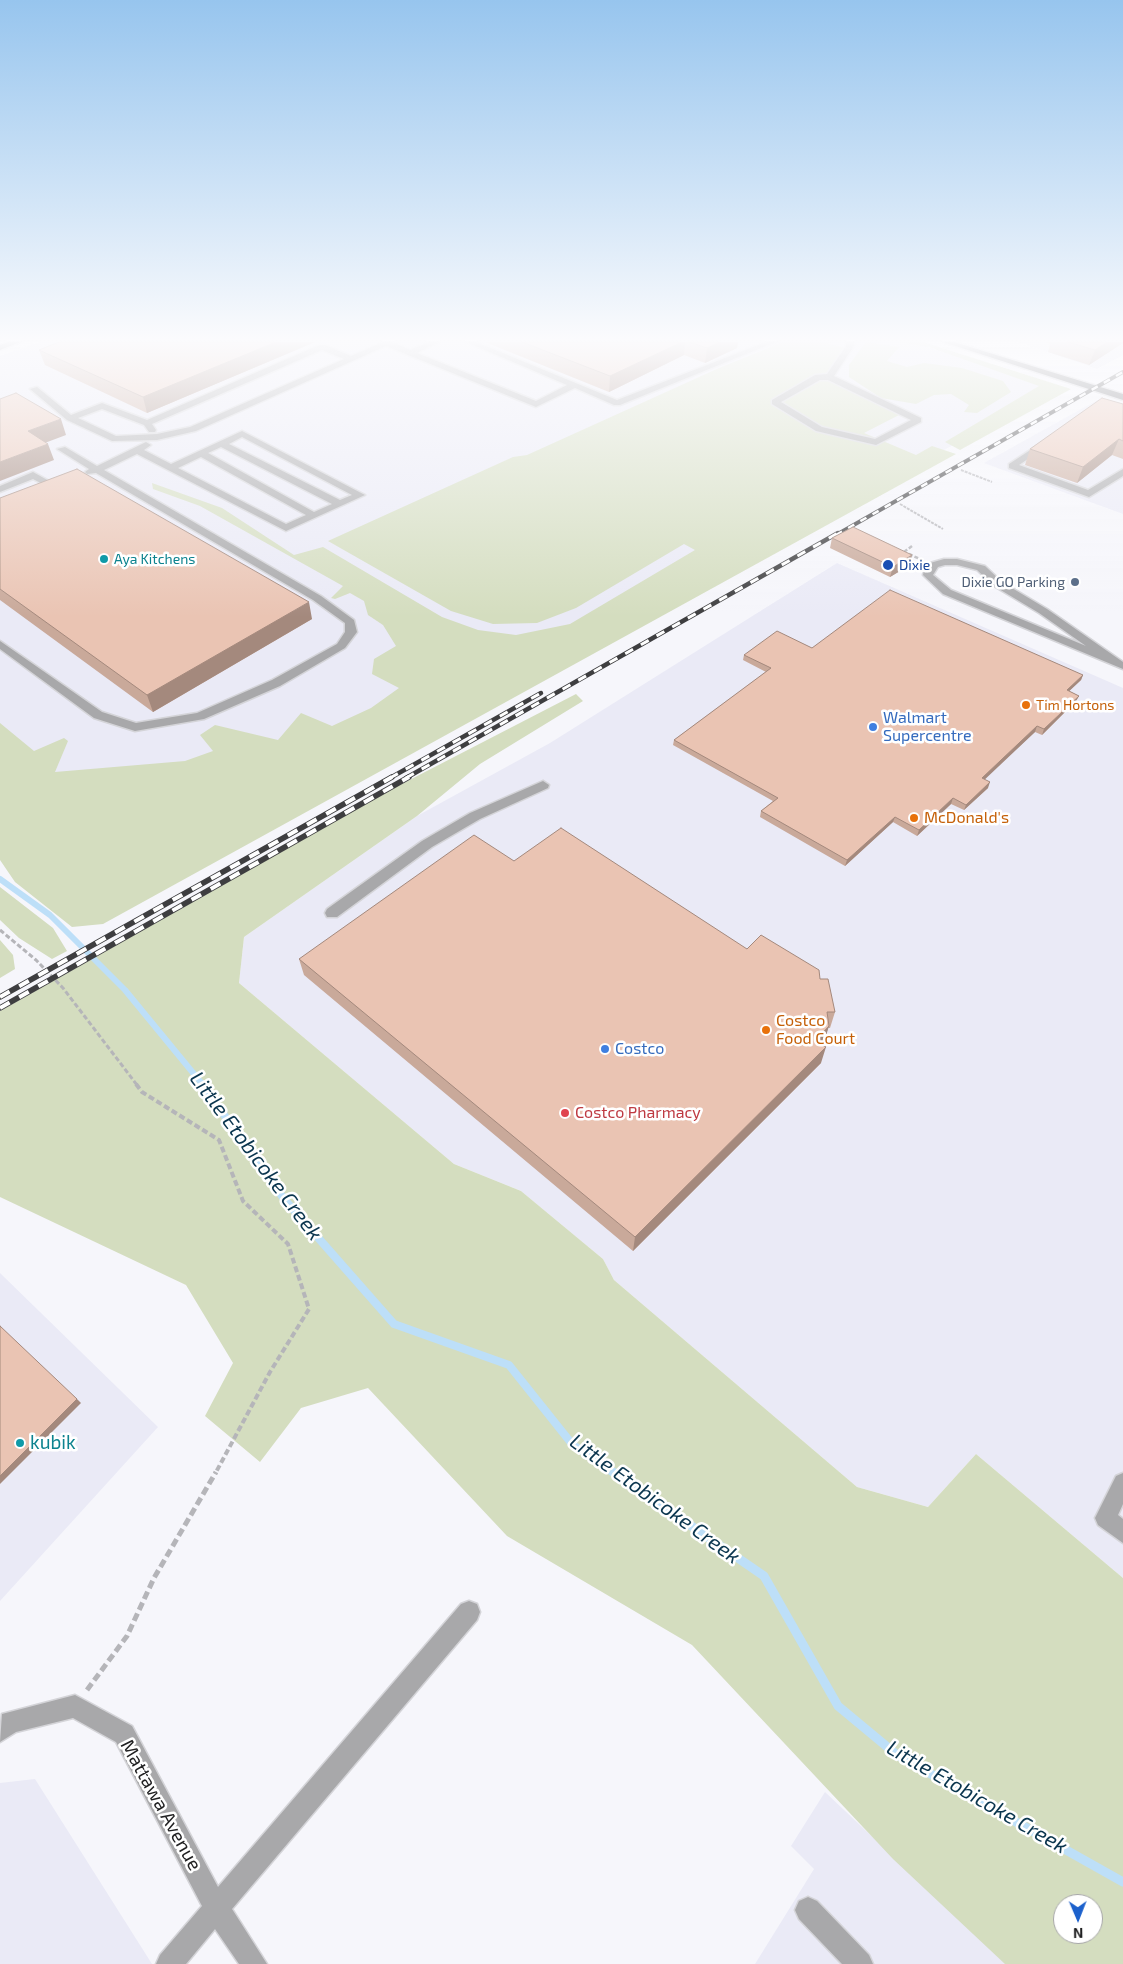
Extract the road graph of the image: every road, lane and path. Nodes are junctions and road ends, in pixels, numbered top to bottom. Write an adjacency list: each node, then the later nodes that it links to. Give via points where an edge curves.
1 (104, 434): 6 (street, via 115,439)
2 (155, 434): 6 (street)
3 (172, 434): 6 (street)
4 (839, 434): 5 (street, via 876,442)
5 (892, 434)
6 (157, 437): 10 (street)
7 (1051, 439): 15 (street, via 1012,466 1089,494)
8 (222, 444): 11 (street); 20 (street); 20 (street, via 242,434 360,495)
9 (62, 449): 13 (street)
10 (138, 451): 12 (street); 13 (street)
11 (202, 453): 12 (street); 22 (street)
12 (170, 468): 22 (street, via 286,528)
13 (96, 470): 16 (street); 28 (street, via 317,598 350,622 351,632 341,646 276,683 200,716 135,727 98,715)
14 (961, 470): 17 (path)
15 (1123, 472)
16 (80, 476)
17 (992, 482)
18 (55, 487): 19 (street, via 33,475)
19 (0, 489)
20 (340, 504): 22 (street)
21 (900, 504): 23 (path)
22 (314, 516)
23 (944, 530)
24 (912, 546): 26 (path)
25 (897, 551): 26 (path)
26 (904, 552): 27 (path)
27 (934, 565): 29 (street, via 957,562 981,568 998,584); 29 (street, via 928,575 947,592)
28 (0, 644)
29 (1121, 666)
30 (543, 785): 31 (street, via 475,816 427,844)
31 (332, 913)
32 (0, 930): 36 (path, via 63,988 142,1092 219,1140 243,1201 288,1244 309,1309 154,1578 127,1636)
33 (1123, 1483): 34 (street, via 1105,1518)
34 (1123, 1532)
35 (469, 1612): 38 (street)
36 (75, 1706): 37 (street, via 10,1722); 38 (street, Mattawa Avenue, via 124,1734)
37 (0, 1730)
38 (216, 1908): 40 (street); 41 (street, Mattawa Avenue)
39 (808, 1910): 42 (street)
40 (169, 1964)
41 (254, 1964)
42 (860, 1964)

